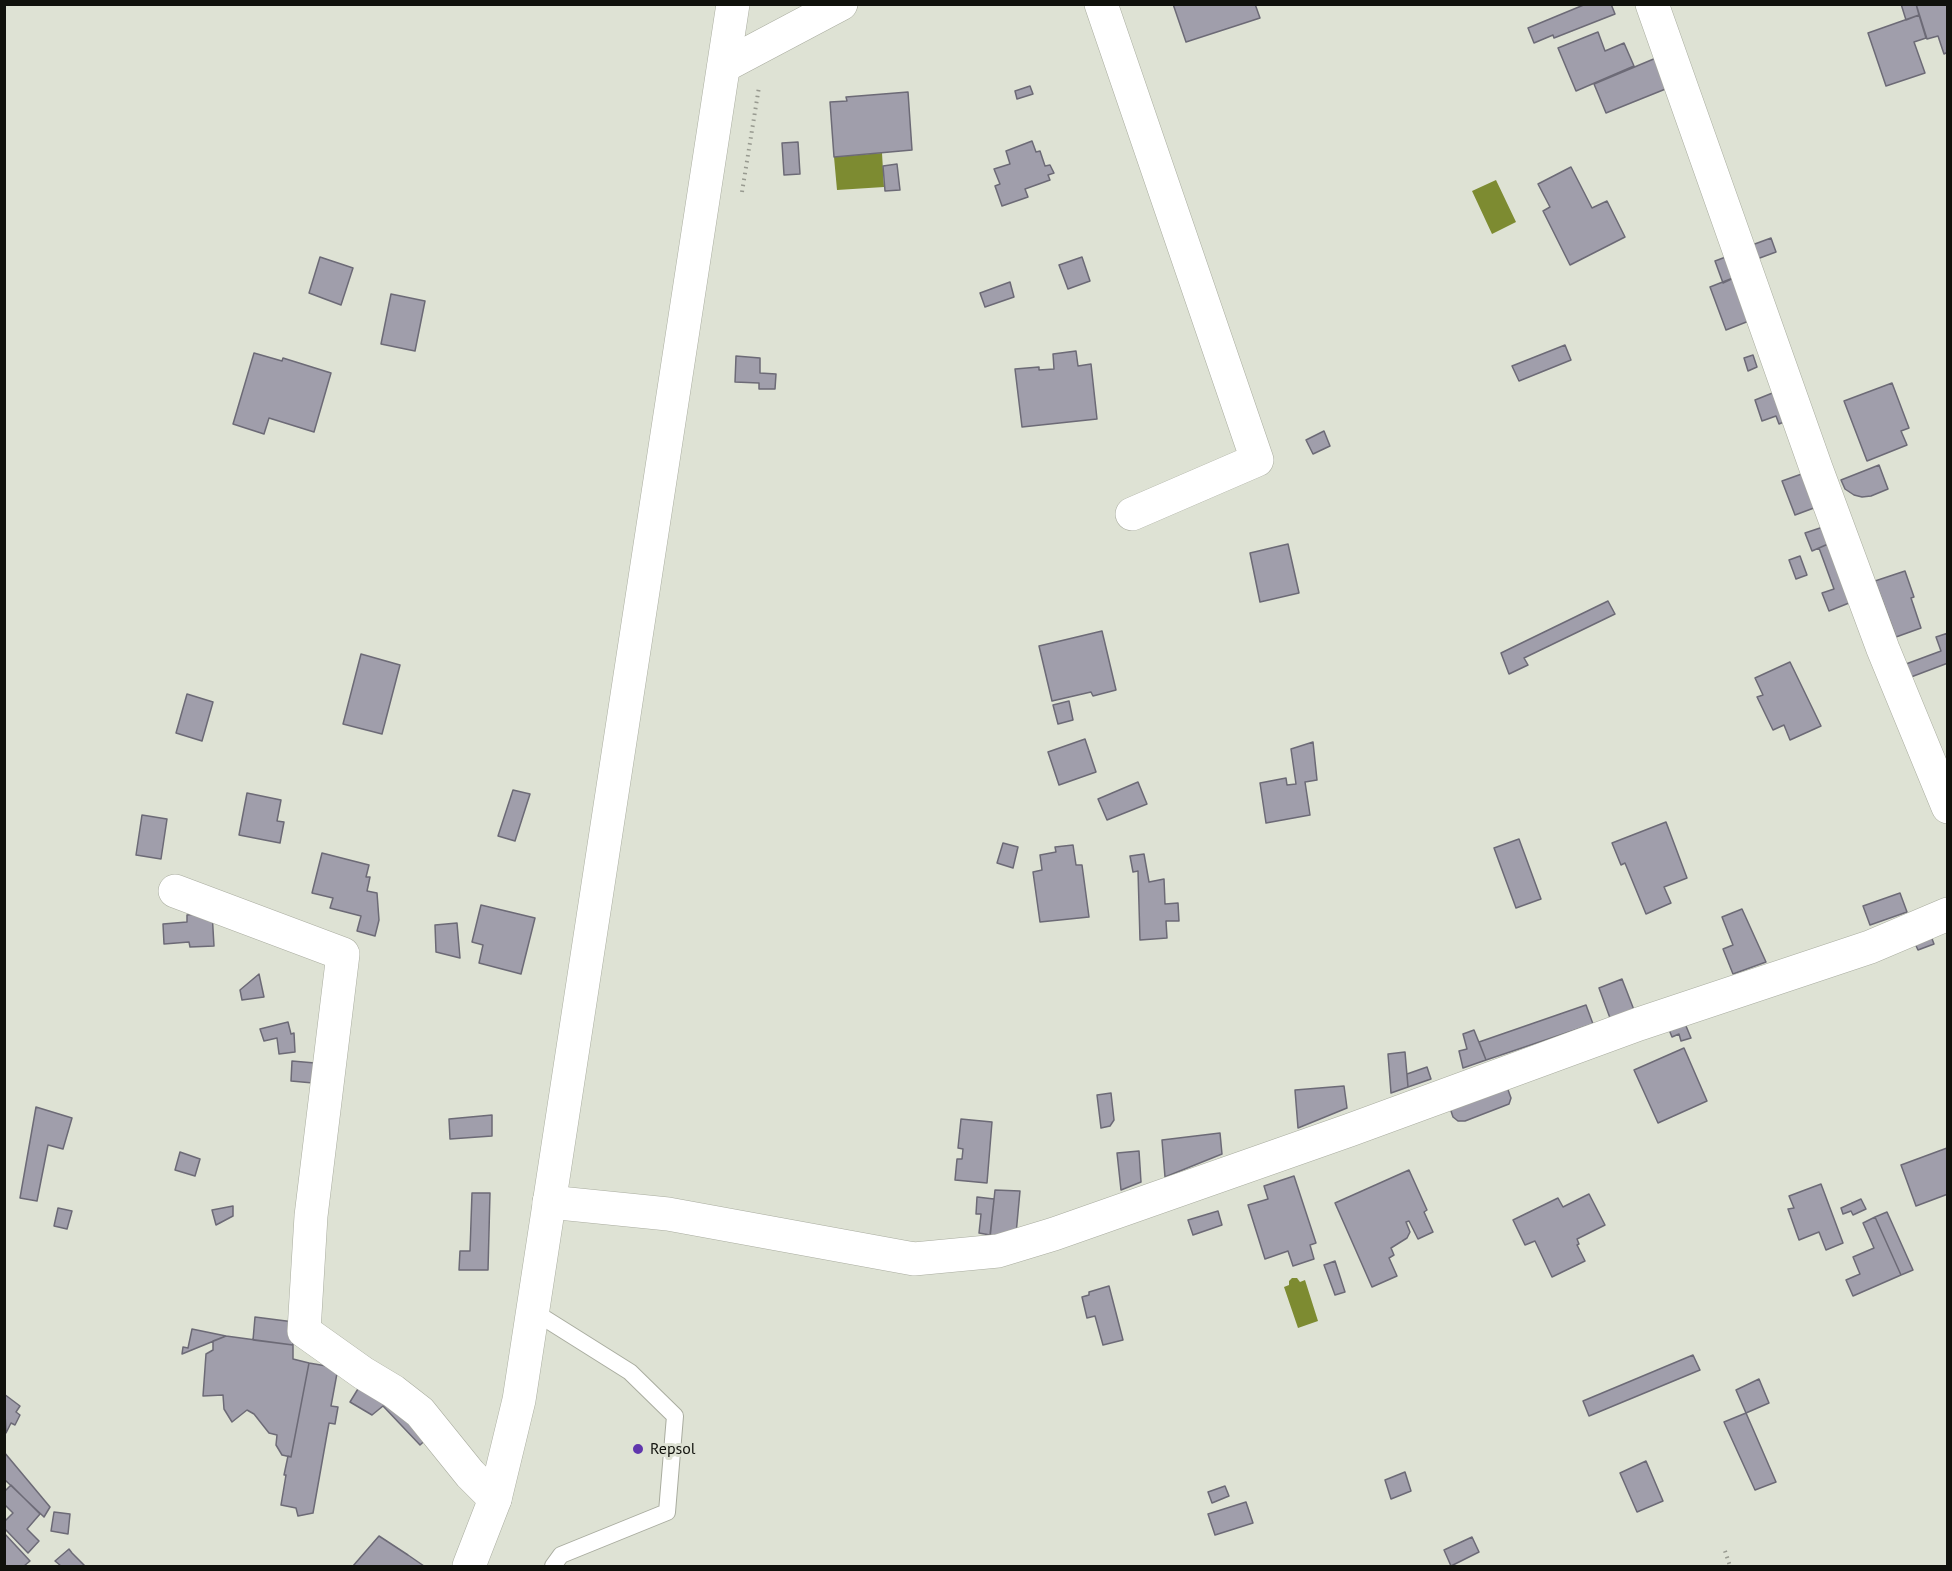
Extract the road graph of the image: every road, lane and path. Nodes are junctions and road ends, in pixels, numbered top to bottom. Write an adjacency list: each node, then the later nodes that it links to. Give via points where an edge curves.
1 (733, 4): 5 (street)
2 (841, 4): 5 (street)
3 (1101, 4): 6 (street, via 1257,460)
4 (1652, 4): 7 (street, via 1816,468)
5 (724, 66): 10 (street)
6 (1132, 514)
7 (1947, 807)
8 (175, 891): 12 (street, via 343,954 311,1216 304,1331 420,1412)
9 (1947, 914): 10 (street, via 1870,947 1639,1024 1350,1130 998,1251 914,1259 668,1214)
10 (549, 1202): 11 (street)
11 (533, 1311): 12 (street, via 519,1400); 14 (lane, via 630,1372 675,1416 667,1512)
12 (495, 1499): 15 (street)
13 (1725, 1551): 16 (path)
14 (557, 1561)
15 (469, 1566)
16 (1730, 1566)

